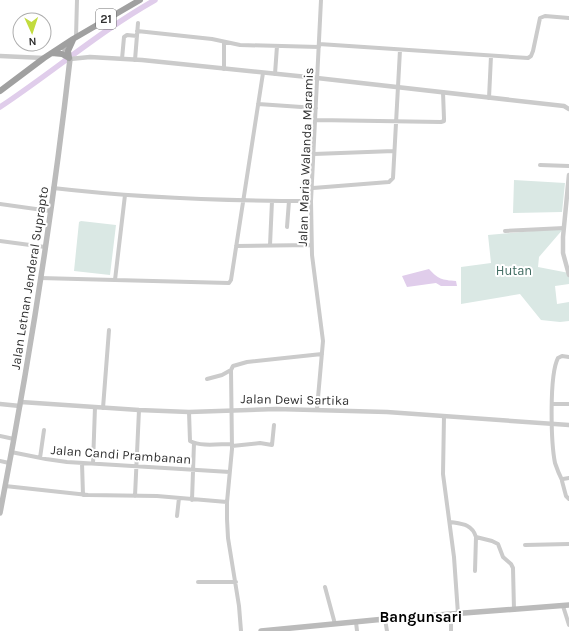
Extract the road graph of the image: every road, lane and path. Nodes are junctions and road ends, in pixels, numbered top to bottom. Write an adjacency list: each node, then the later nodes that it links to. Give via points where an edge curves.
1 (78, 0): 7 (street)
2 (140, 0): 7 (highway, 21)
3 (321, 0): 11 (street, Jalan Maria Walanda Maramis)
4 (569, 18): 15 (street, via 540,18 533,51 529,58)
5 (138, 23): 6 (street)
6 (137, 34): 8 (street); 19 (street, via 124,37); 20 (street)
7 (75, 38): 9 (highway, 21); 16 (highway, via 69,49)
8 (224, 42): 10 (street); 22 (street)
9 (63, 46): 13 (highway, 21); 16 (main road)
10 (277, 46): 11 (street); 24 (street)
11 (319, 46): 12 (street); 25 (street, Jalan Maria Walanda Maramis)
12 (400, 50): 15 (street); 26 (street)
13 (52, 53): 16 (highway); 18 (highway, 21)
14 (0, 56): 17 (street)
15 (491, 56): 29 (street)
16 (69, 57): 19 (street); 40 (main road, Jalan Letnan Jenderal Suprapto)
17 (33, 58): 18 (street); 21 (street)
18 (44, 58): 21 (highway, 21)
19 (122, 59): 20 (street)
20 (135, 60): 22 (street)
21 (30, 69): 27 (highway, 21)
22 (224, 69): 23 (street)
23 (263, 73): 24 (street); 30 (street)
24 (275, 74): 25 (street)
25 (317, 78): 26 (street); 31 (street, Jalan Maria Walanda Maramis)
26 (398, 87): 28 (street); 34 (street)
27 (0, 91)
28 (443, 92): 29 (street); 34 (street, via 444,121)
29 (489, 98): 32 (street, via 564,106)
30 (258, 104): 31 (street); 43 (street)
31 (316, 108): 33 (street, Jalan Maria Walanda Maramis)
32 (569, 109)
33 (316, 120): 34 (street); 36 (street, Jalan Maria Walanda Maramis)
34 (396, 121): 35 (street)
35 (394, 151): 36 (street); 41 (street, via 393,178 388,182)
36 (314, 154): 41 (street, Jalan Maria Walanda Maramis)
37 (540, 165): 38 (street)
38 (569, 166)
39 (569, 175): 50 (street)
40 (54, 188): 42 (street); 48 (main road, Jalan Letnan Jenderal Suprapto)
41 (313, 188): 46 (street, Jalan Maria Walanda Maramis)
42 (125, 195): 43 (street); 59 (street)
43 (244, 201): 44 (street); 54 (street)
44 (272, 201): 45 (street); 55 (street)
45 (290, 201): 46 (street); 49 (street)
46 (311, 201): 53 (street, Jalan Maria Walanda Maramis)
47 (0, 204): 48 (street)
48 (50, 211): 56 (main road, Jalan Letnan Jenderal Suprapto)
49 (287, 227)
50 (564, 228): 51 (street); 57 (street, via 563,253)
51 (505, 231)
52 (0, 241): 56 (street)
53 (312, 244): 55 (street); 61 (street, Jalan Maria Walanda Maramis, via 322,328)
54 (236, 246): 55 (street); 59 (street, via 229,283)
55 (270, 246)
56 (45, 247): 58 (main road, Jalan Letnan Jenderal Suprapto)
57 (569, 274)
58 (40, 278): 59 (street); 66 (main road, Jalan Letnan Jenderal Suprapto)
59 (115, 280)
60 (109, 330): 70 (street)
61 (322, 354): 63 (street, via 247,362 233,366); 71 (street, Jalan Maria Walanda Maramis)
62 (569, 357): 67 (street, via 559,356 556,360)
63 (231, 370): 64 (street); 73 (street)
64 (207, 379)
65 (0, 404): 66 (street, Jalan Dewi Sartika)
66 (20, 404): 69 (street, Jalan Dewi Sartika); 81 (main road, Jalan Letnan Jenderal Suprapto)
67 (552, 404): 68 (street); 77 (street)
68 (569, 404)
69 (95, 407): 70 (street, Jalan Dewi Sartika); 88 (street)
70 (103, 408): 72 (street, Jalan Dewi Sartika)
71 (317, 409): 73 (street, Jalan Dewi Sartika); 75 (street, Jalan Dewi Sartika)
72 (139, 410): 74 (street, Jalan Dewi Sartika); 89 (street)
73 (232, 410): 74 (street, Jalan Dewi Sartika); 83 (street)
74 (189, 412): 82 (street, via 189,436 190,441)
75 (444, 416): 77 (street, Jalan Dewi Sartika); 103 (street, via 443,474)
76 (274, 425): 83 (street, via 272,445)
77 (552, 425): 78 (street, Jalan Dewi Sartika); 93 (street, via 554,456)
78 (569, 425)
79 (44, 430): 85 (street)
80 (0, 436): 81 (street)
81 (14, 438): 84 (main road, Jalan Letnan Jenderal Suprapto)
82 (194, 443): 83 (street); 90 (street)
83 (232, 445): 91 (street)
84 (11, 452): 85 (street, Jalan Candi Prambanan); 86 (main road, Jalan Letnan Jenderal Suprapto)
85 (40, 458): 87 (street, Jalan Candi Prambanan)
86 (5, 462): 94 (main road, Jalan Letnan Jenderal Suprapto)
87 (82, 463): 88 (street, Jalan Candi Prambanan); 95 (street)
88 (93, 464): 89 (street, Jalan Candi Prambanan)
89 (137, 466): 90 (street, Jalan Candi Prambanan); 96 (street)
90 (192, 469): 91 (street, Jalan Candi Prambanan); 99 (street)
91 (230, 472): 100 (street)
92 (569, 478): 93 (street)
93 (562, 480): 98 (street)
94 (5, 486): 95 (street); 101 (main road, Jalan Letnan Jenderal Suprapto)
95 (83, 495): 96 (street)
96 (135, 496): 97 (street)
97 (179, 498): 99 (street); 102 (street)
98 (569, 499)
99 (192, 500): 100 (street)
100 (227, 502): 109 (street, via 228,538)
101 (0, 513)
102 (177, 516)
103 (450, 522): 104 (street, via 468,526); 114 (street)
104 (476, 537): 107 (street); 112 (street, via 498,544 503,557 513,566)
105 (569, 544): 106 (street)
106 (525, 545)
107 (475, 571)
108 (198, 582): 109 (street)
109 (236, 582): 119 (street)
110 (325, 587): 117 (street)
111 (566, 606): 112 (main road); 118 (street)
112 (514, 610): 114 (main road)
113 (451, 614): 114 (main road); 115 (main road); 123 (street)
114 (458, 614)
115 (385, 619): 116 (main road); 122 (street)
116 (356, 622): 117 (main road); 121 (street)
117 (335, 624): 120 (main road)
118 (569, 625)
119 (241, 631)
120 (260, 631)
121 (357, 631)
122 (387, 631)
123 (451, 631)

